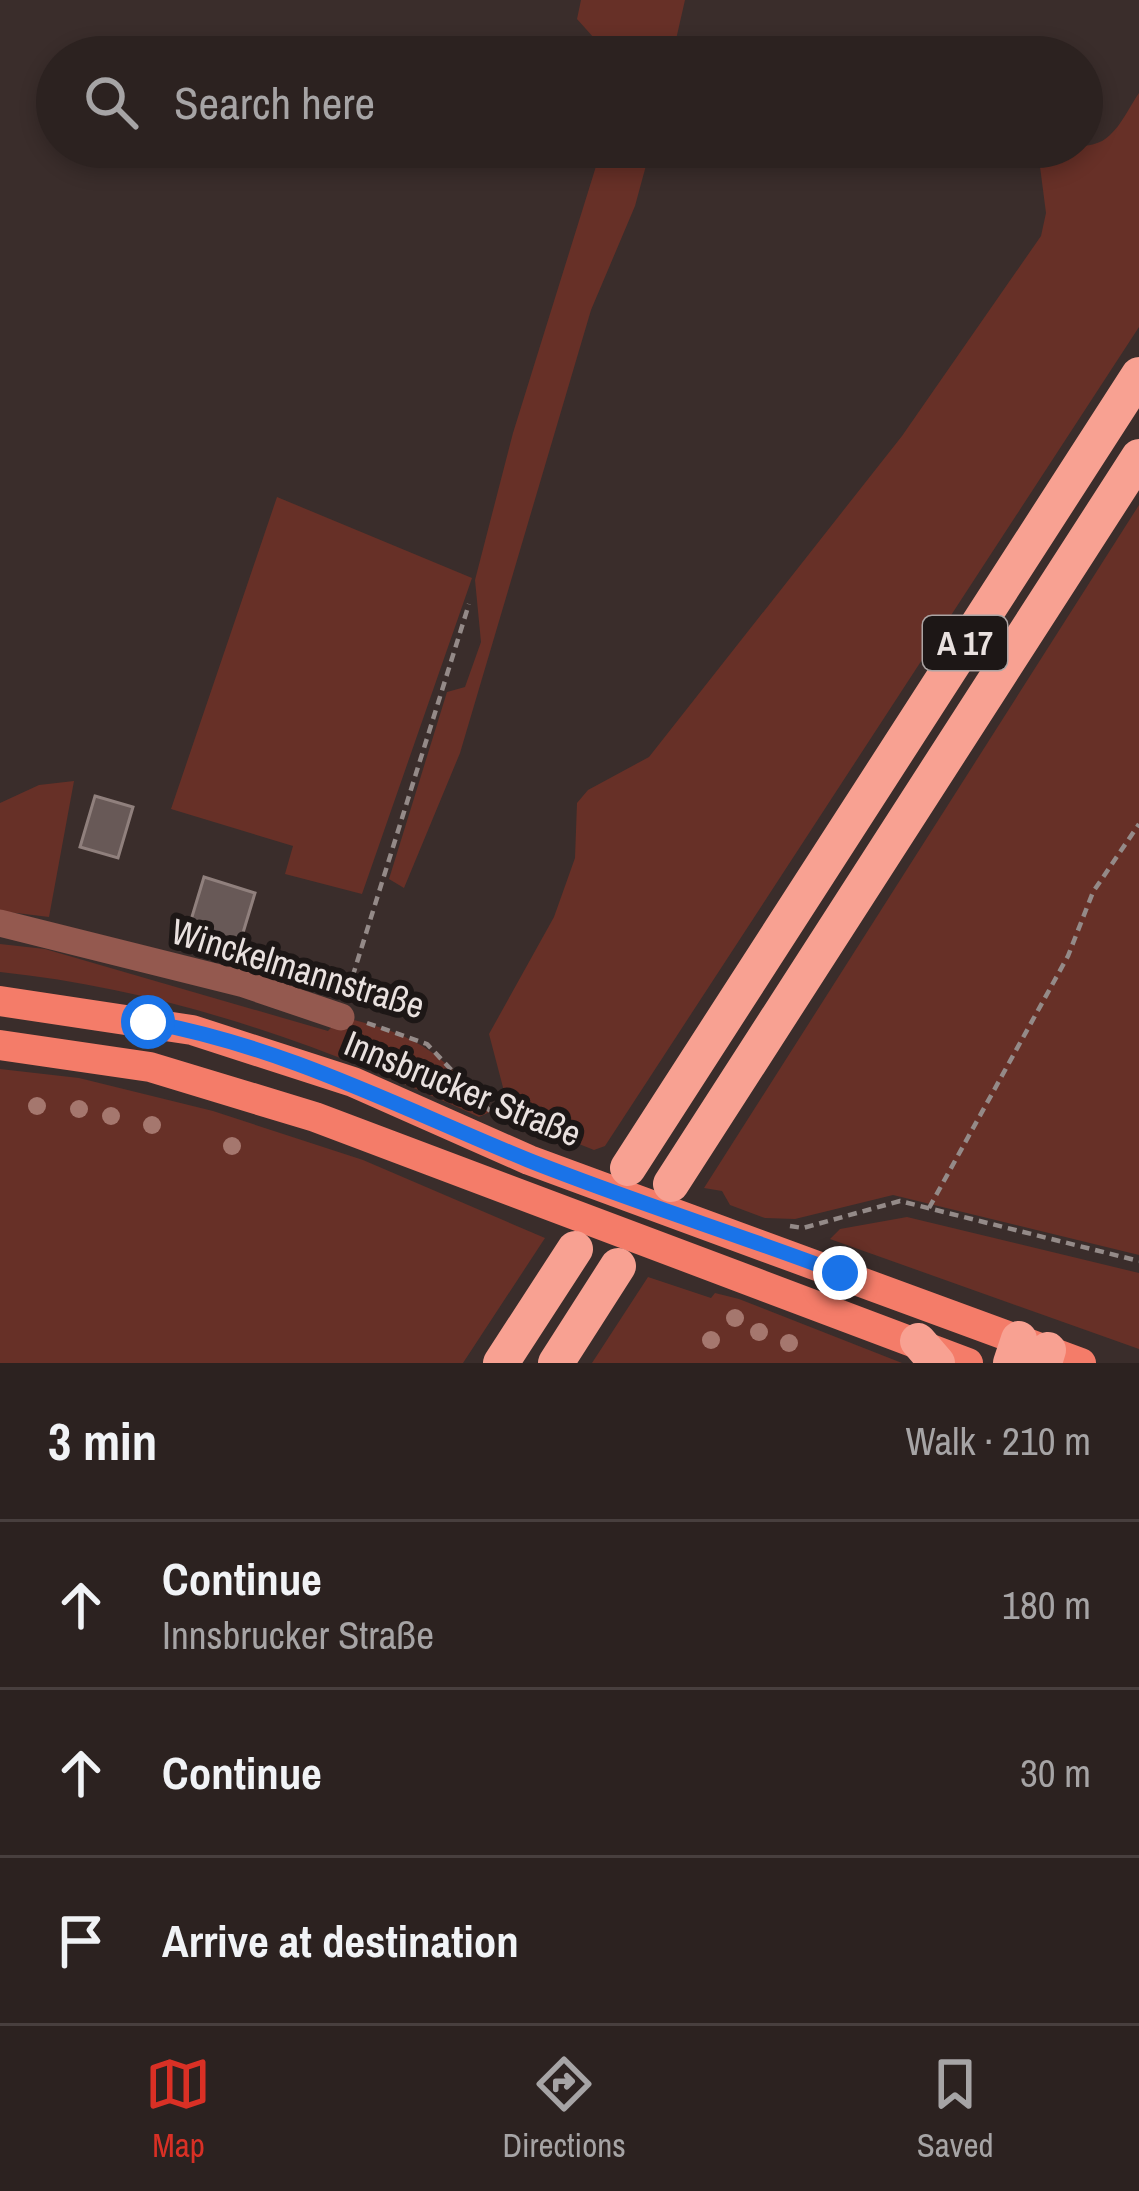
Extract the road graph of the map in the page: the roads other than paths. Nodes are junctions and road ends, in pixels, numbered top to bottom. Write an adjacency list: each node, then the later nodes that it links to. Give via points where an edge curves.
1 (1139, 375): 7 (highway, A 17)
2 (1139, 457): 8 (highway, A 17)
3 (0, 923): 5 (street, Winckelmannstraße, via 244,984)
4 (0, 1001): 12 (main road, Innsbrucker Straße, via 192,1030 353,1082 529,1160)
5 (341, 1017)
6 (0, 1045): 11 (main road, Innsbrucker Straße, via 96,1056 230,1090)
7 (628, 1168)
8 (671, 1184)
9 (575, 1249): 13 (highway)
10 (619, 1266): 14 (highway)
11 (927, 1352): 15 (main road, Innsbrucker Straße)
12 (1041, 1356)
13 (501, 1363)
14 (556, 1363)
15 (968, 1363)

